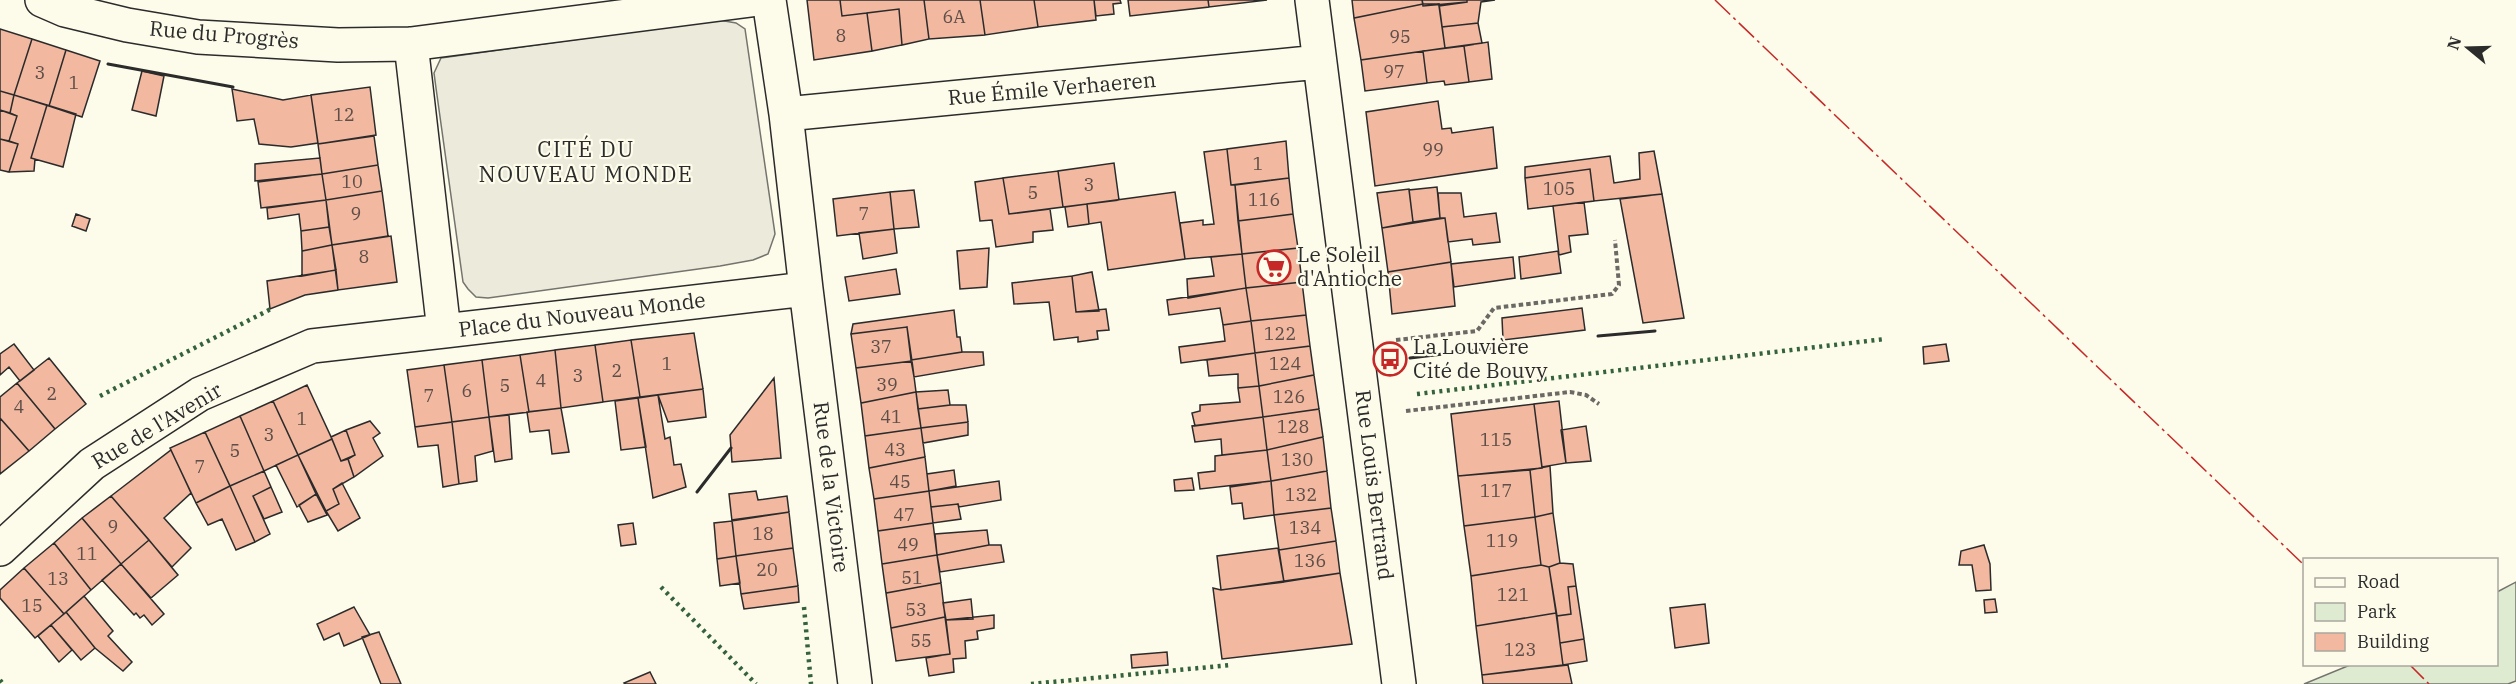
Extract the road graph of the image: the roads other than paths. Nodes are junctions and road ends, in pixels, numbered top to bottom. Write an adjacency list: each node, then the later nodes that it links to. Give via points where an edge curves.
1 (42, 0): 5 (street, Rue du Progrès, via 64,10 127,25 198,36 338,45)
2 (751, 0): 5 (street)
3 (769, 0): 7 (street)
4 (1312, 0): 6 (street, Rue Louis Bertrand)
5 (411, 45): 9 (street, Place du Nouveau Monde)
6 (1319, 62): 7 (street, Rue Émile Verhaeren); 12 (street, Rue Louis Bertrand)
7 (786, 114): 8 (street)
8 (806, 289): 9 (street, Place du Nouveau Monde); 11 (street, Rue de la Victoire)
9 (444, 331): 10 (street, Rue de l'Avenir, via 312,346 200,394 92,464)
10 (0, 549)
11 (855, 684)
12 (1399, 684)

